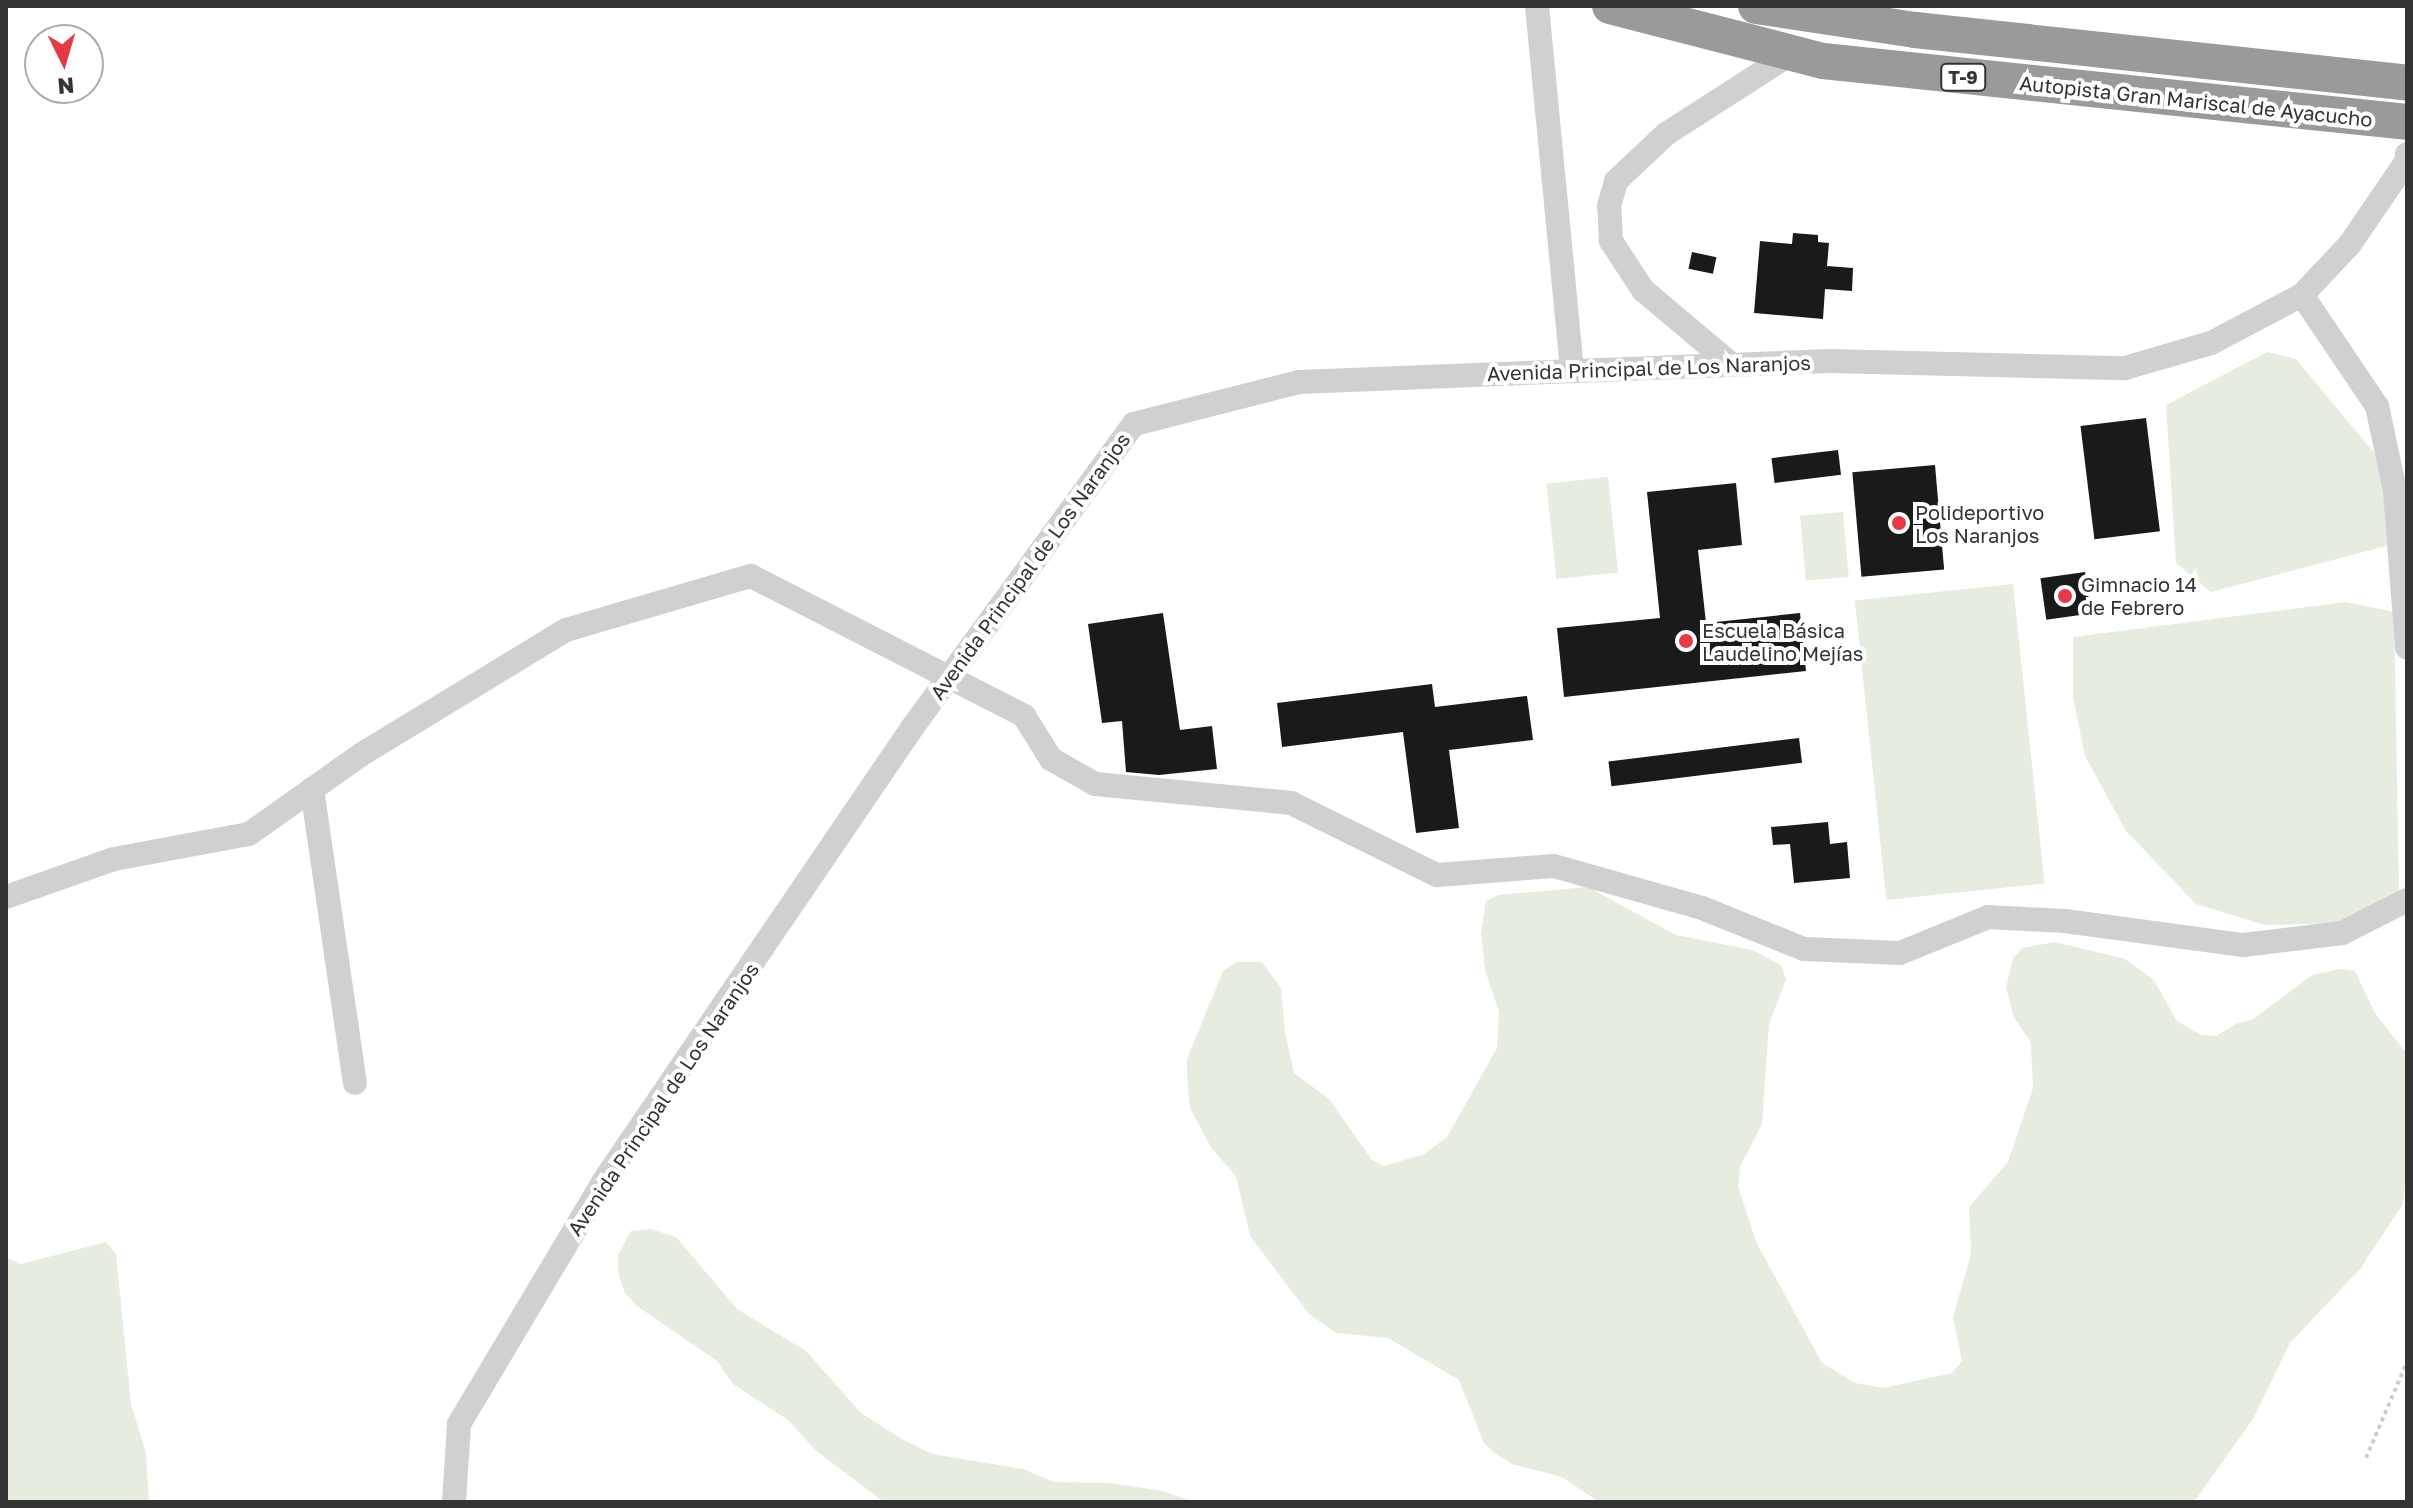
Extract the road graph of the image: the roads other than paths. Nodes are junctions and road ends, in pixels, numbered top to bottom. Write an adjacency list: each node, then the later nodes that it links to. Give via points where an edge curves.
1 (1537, 6): 10 (street)
2 (1610, 6): 4 (highway, Autopista Gran Mariscal de Ayacucho / T-9)
3 (1756, 6): 5 (highway, Autopista Gran Mariscal de Ayacucho / T-9, via 1915,30)
4 (1792, 53): 6 (highway, Autopista Gran Mariscal de Ayacucho / T-9, via 1823,61); 9 (street, via 1666,134 1616,181 1609,206 1611,241 1643,290)
5 (2407, 83)
6 (2407, 122)
7 (2407, 154): 8 (street, Avenida Principal de Los Naranjos, via 2350,244)
8 (2302, 295): 9 (street, Avenida Principal de Los Naranjos, via 2211,343 2125,368 1829,361); 11 (street, via 2377,406 2395,491)
9 (1732, 365): 10 (street, Avenida Principal de Los Naranjos)
10 (1572, 371): 12 (street, Avenida Principal de Los Naranjos, via 1299,382 1134,424)
11 (2407, 648)
12 (950, 676): 13 (street, via 751,576 566,630); 15 (street, via 1024,716 1051,759 1095,784 1291,803 1437,875 1554,866 1702,908 1804,949 1900,953 1988,917 2065,921 2243,945 2342,933); 17 (street, Avenida Principal de Los Naranjos, via 603,1182 459,1424)
13 (312, 789): 14 (street, via 249,834 114,859); 16 (street)
14 (6, 897)
15 (2407, 900)
16 (355, 1083)
17 (454, 1502)

